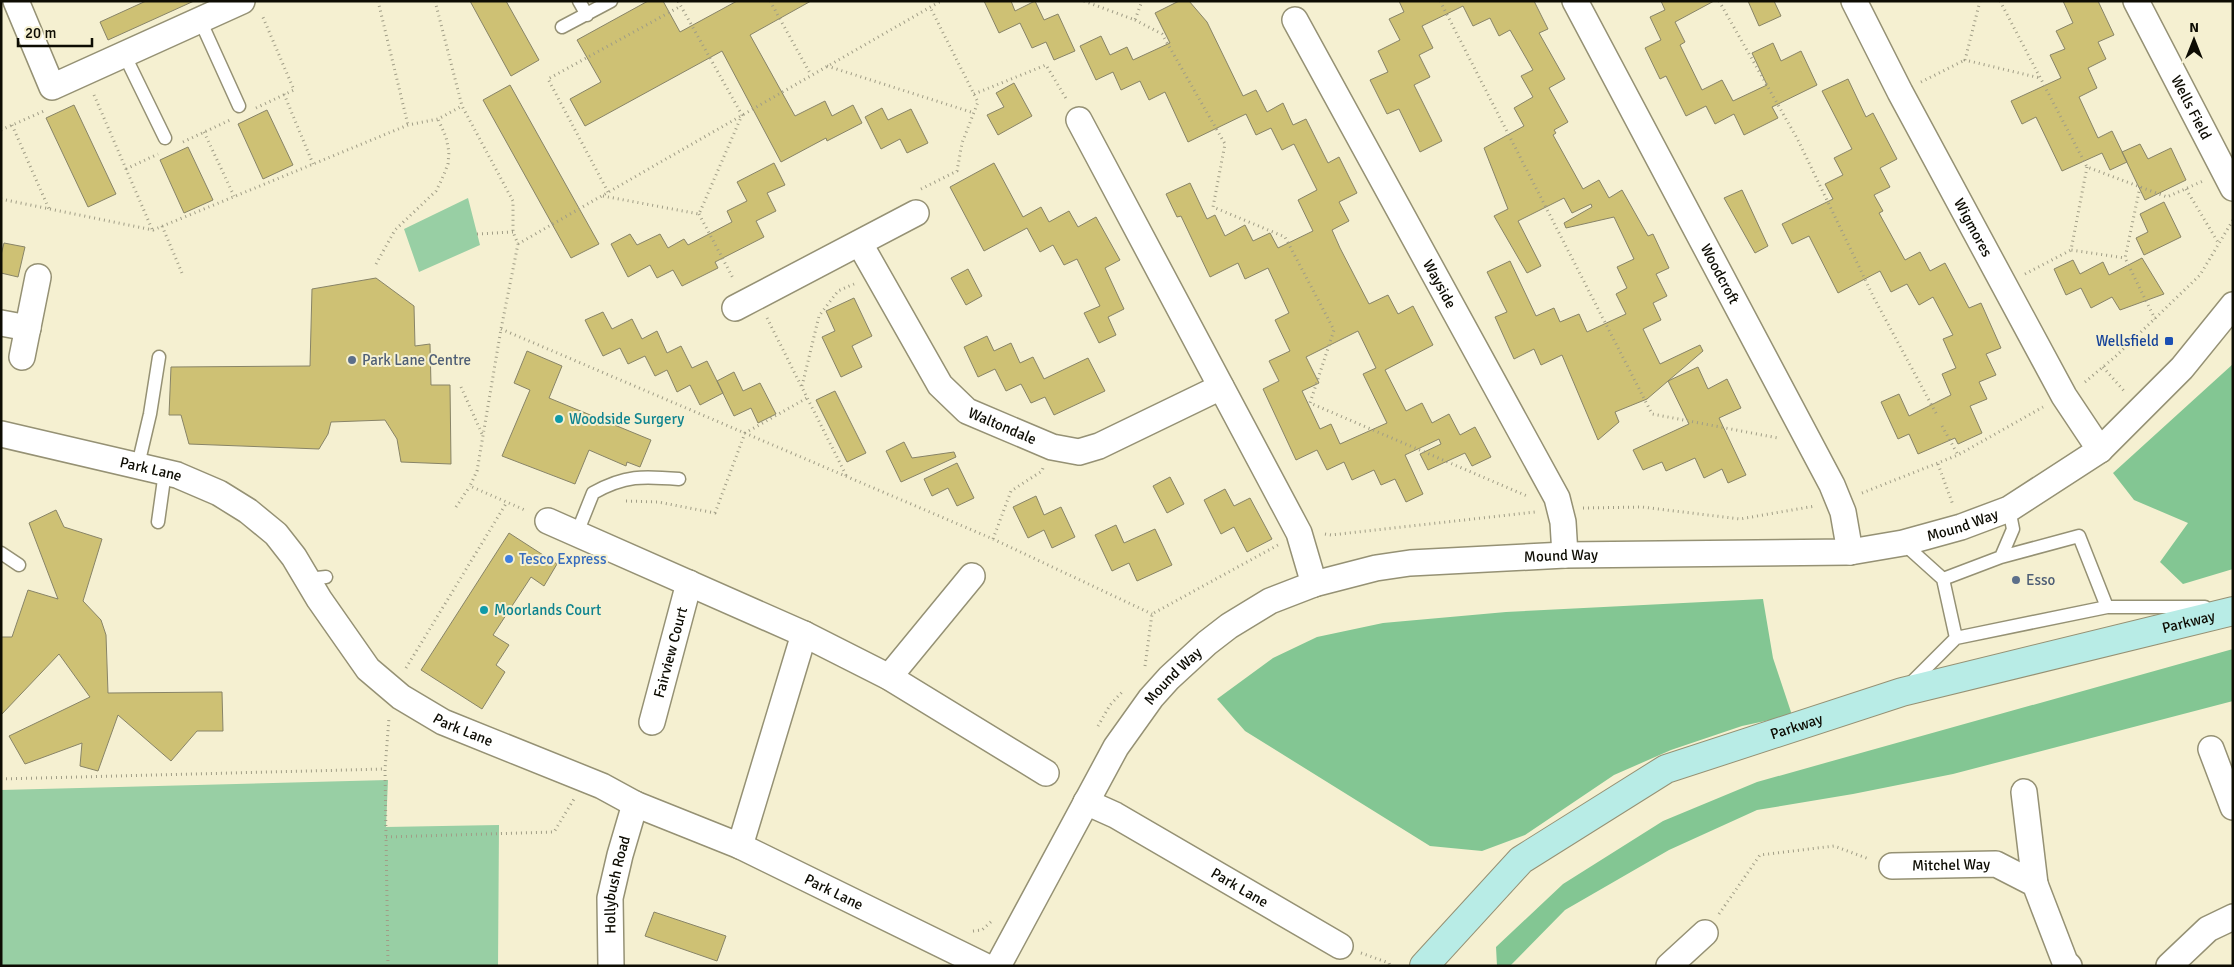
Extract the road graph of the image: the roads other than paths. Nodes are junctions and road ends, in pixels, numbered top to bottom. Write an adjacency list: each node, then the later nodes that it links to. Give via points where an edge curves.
1 (16, 1): 12 (street, via 52,87)
2 (242, 1): 9 (street)
3 (579, 1): 8 (lane)
4 (611, 1): 8 (lane)
5 (1574, 1): 37 (street, Woodcroft, via 1839,501)
6 (1854, 1): 28 (street, Wigmores, via 2070,407)
7 (2136, 1): 16 (street, Wells Field)
8 (587, 15): 11 (lane)
9 (200, 20): 12 (street); 13 (lane)
10 (1294, 20): 39 (street, Wayside, via 1557,498)
11 (562, 27)
12 (124, 54): 15 (lane)
13 (239, 106)
14 (1079, 120): 26 (street)
15 (165, 138)
16 (2229, 180)
17 (916, 213): 18 (street)
18 (860, 244): 20 (street); 26 (street, Waltondale, via 940,386 967,411 1052,447 1079,452 1099,446)
19 (38, 277): 23 (street)
20 (745, 303)
21 (2233, 305): 28 (street, Mound Way, via 2182,368)
22 (1, 323): 23 (street)
23 (28, 328): 24 (street)
24 (22, 357)
25 (159, 357): 29 (lane)
26 (1221, 387): 45 (street, via 1299,533)
27 (1, 434): 29 (street, Park Lane)
28 (2100, 450): 32 (street, Mound Way)
29 (138, 465): 30 (street, Park Lane)
30 (165, 472): 34 (lane); 57 (street, Park Lane, via 211,489 248,511 276,534 317,578 319,599 368,669 400,697 443,722 586,780)
31 (679, 479): 35 (lane, via 644,476 612,482 592,493)
32 (2009, 509): 36 (street, Mound Way, via 1961,528); 40 (lane, via 2013,529)
33 (548, 520): 35 (street)
34 (158, 522)
35 (577, 533): 44 (street)
36 (1903, 544): 37 (street, Mound Way); 43 (lane)
37 (1850, 552): 39 (street, Mound Way)
38 (1, 553): 41 (lane)
39 (1566, 555): 45 (street, Mound Way, via 1410,563)
40 (2001, 556): 43 (lane); 46 (lane, via 2080,536)
41 (19, 565)
42 (972, 576): 50 (street)
43 (1943, 579): 49 (lane)
44 (689, 583): 48 (street); 52 (street, Fairview Court)
45 (1314, 584): 56 (street, Mound Way, via 1291,591 1244,616 1207,642 1151,698 1116,747)
46 (2107, 607): 47 (lane); 49 (lane)
47 (2233, 609): 51 (main road, Parkway)
48 (804, 634): 50 (street); 59 (street)
49 (1956, 638): 51 (lane)
50 (889, 677): 54 (street)
51 (1902, 692): 68 (main road, Parkway, via 1666,769 1521,860)
52 (652, 722)
53 (2211, 749): 58 (street)
54 (1046, 773)
55 (2024, 792): 61 (street)
56 (1086, 802): 64 (street, Park Lane, via 1115,815); 67 (street, Mound Way)
57 (635, 804): 59 (street, Park Lane); 65 (street, Hollybush Road, via 610,898)
58 (2233, 807)
59 (740, 846): 66 (street, Park Lane)
60 (1892, 866): 61 (street, Mitchel Way, via 1996,864)
61 (2035, 884): 70 (street)
62 (2233, 916): 71 (street, via 2208,929)
63 (1705, 933): 69 (street)
64 (1340, 946)
65 (611, 966)
66 (985, 966)
67 (998, 966)
68 (1424, 966)
69 (1669, 966)
70 (2069, 966)
71 (2169, 966)

